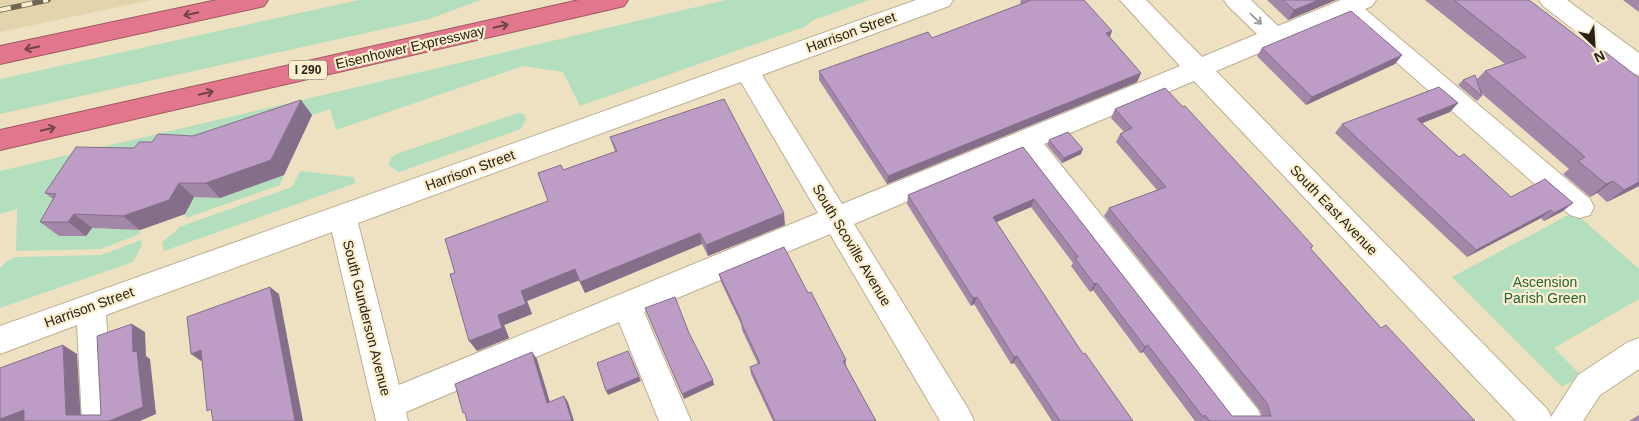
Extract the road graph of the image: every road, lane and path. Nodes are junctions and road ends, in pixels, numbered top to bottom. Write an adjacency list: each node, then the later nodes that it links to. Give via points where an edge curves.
1 (256, 0): 9 (highway, one-way to 9)
2 (616, 0): 13 (highway, Eisenhower Expressway / I 290, one-way to 2)
3 (941, 0): 11 (street, Harrison Street)
4 (1132, 0): 12 (street, South East Avenue)
5 (1236, 0): 8 (street, one-way to 8)
6 (1551, 0): 10 (street)
7 (1358, 2): 8 (street); 15 (street)
8 (1276, 38): 12 (street)
9 (0, 55)
10 (1639, 66)
11 (746, 70): 16 (street, Harrison Street); 17 (street, South Scoville Avenue)
12 (1199, 70): 14 (street); 27 (street, South East Avenue)
13 (0, 140)
14 (1026, 141): 17 (street); 26 (street)
15 (1580, 207)
16 (342, 216): 19 (street, Harrison Street); 22 (street, South Gunderson Avenue)
17 (836, 219): 18 (street); 25 (street, South Scoville Avenue)
18 (627, 306): 22 (street); 24 (street)
19 (92, 307): 20 (street, Harrison Street); 23 (street)
20 (0, 340)
21 (1639, 352): 28 (street, via 1589,385)
22 (390, 413)
23 (98, 421)
24 (675, 421)
25 (958, 421)
26 (1247, 421)
27 (1537, 421)
28 (1565, 421)

